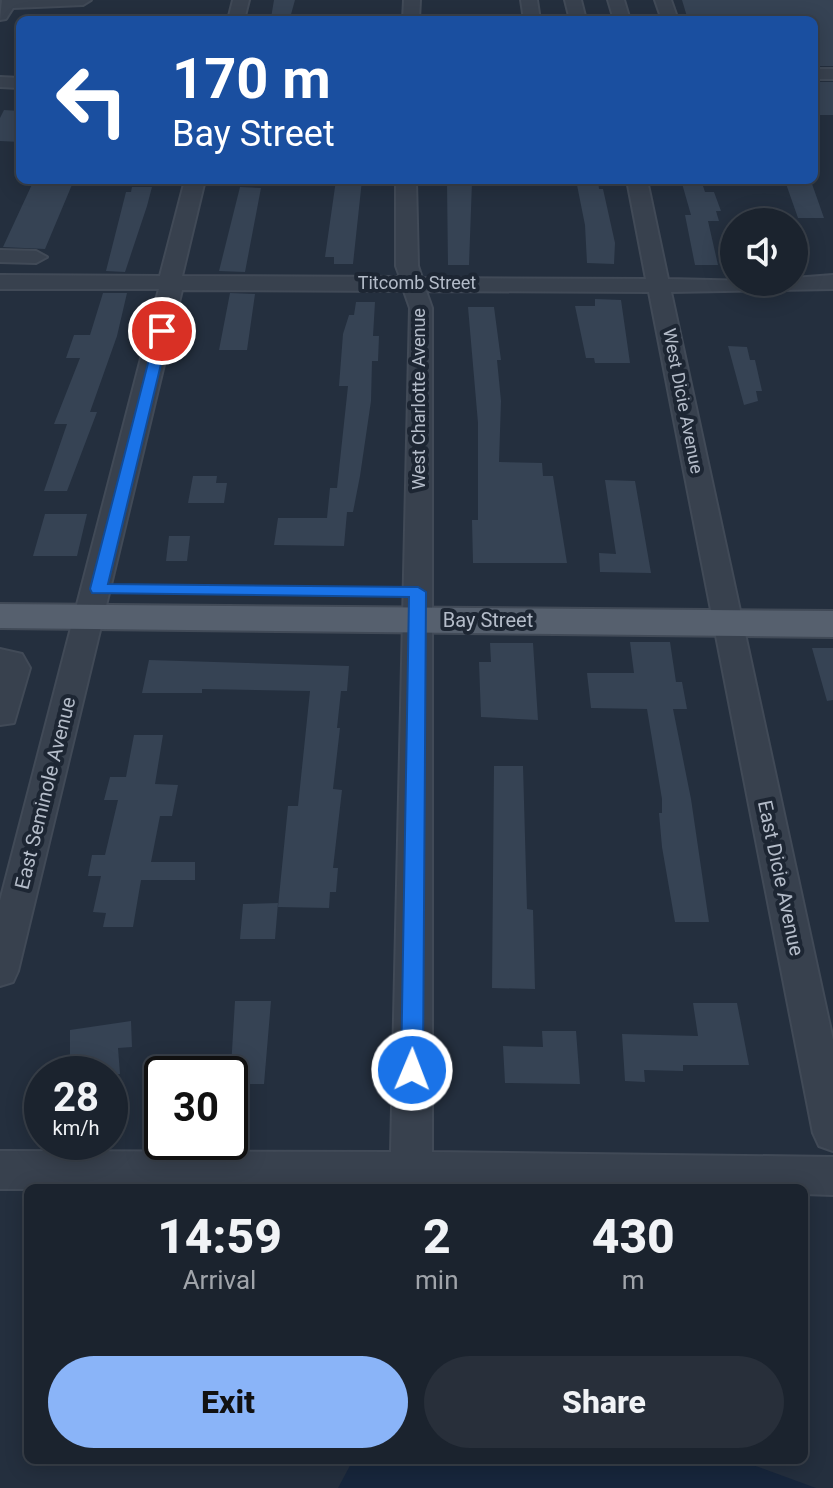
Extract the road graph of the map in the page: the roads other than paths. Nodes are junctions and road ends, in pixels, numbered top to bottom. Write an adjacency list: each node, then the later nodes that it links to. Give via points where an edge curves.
1 (78, 9): 2 (street)
2 (37, 16)
3 (194, 184): 10 (street, East Seminole Avenue)
4 (406, 184): 11 (street, West Charlotte Avenue, via 404,239)
5 (638, 184): 12 (street, West Dicie Avenue)
6 (0, 256): 7 (street)
7 (36, 257)
8 (0, 282): 10 (street, Titcomb Street)
9 (833, 282): 12 (street, Titcomb Street)
10 (171, 283): 11 (street, Titcomb Street); 14 (street, East Seminole Avenue)
11 (413, 283): 12 (street, Titcomb Street); 16 (street, West Charlotte Avenue, via 421,308)
12 (658, 284): 17 (street, West Dicie Avenue)
13 (0, 588): 14 (main road, Bay Street)
14 (97, 593): 16 (main road, Bay Street); 18 (main road, Bay Street); 22 (street, East Seminole Avenue)
15 (833, 596): 17 (main road, Bay Street)
16 (417, 606): 17 (main road, Bay Street); 25 (street, West Charlotte Avenue)
17 (727, 609): 19 (main road, Bay Street); 23 (street, East Dicie Avenue)
18 (0, 616)
19 (833, 624)
20 (0, 659): 21 (street, via 15,668)
21 (3, 715)
22 (0, 971)
23 (833, 1133)
24 (0, 1170): 25 (street)
25 (411, 1171): 26 (street)
26 (833, 1176)

